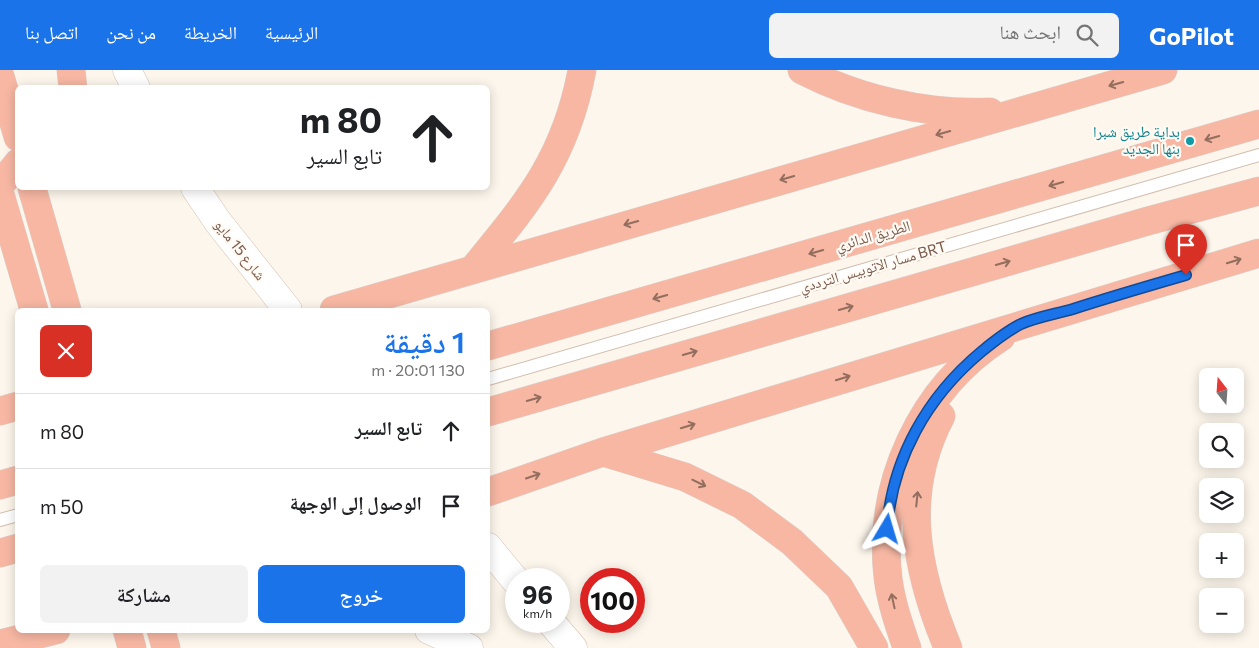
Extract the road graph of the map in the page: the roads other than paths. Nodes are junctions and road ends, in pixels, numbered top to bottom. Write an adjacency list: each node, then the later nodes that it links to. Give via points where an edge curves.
1 (71, 70): 7 (highway)
2 (127, 70): 8 (main road)
3 (582, 70): 20 (highway, via 570,120 544,178)
4 (802, 70): 9 (highway, via 856,93 897,104 981,112)
5 (1163, 70): 9 (highway, one-way to 9)
6 (0, 76): 11 (highway)
7 (73, 85)
8 (134, 85)
9 (1024, 110): 20 (highway, one-way to 20)
10 (1259, 124): 26 (highway, الطريق الدائري, one-way to 26)
11 (15, 127)
12 (1259, 155): 27 (lane, مسار الاتوبيس الترددي BRT)
13 (15, 167): 14 (highway)
14 (0, 185)
15 (33, 190): 22 (highway)
16 (196, 190): 23 (main road, شارع 15 مايو)
17 (1259, 191): 30 (highway, one-way to 17, via 1138,223)
18 (0, 194): 21 (highway)
19 (1259, 253): 25 (highway, one-way to 19)
20 (475, 267): 24 (highway)
21 (33, 308)
22 (66, 308)
23 (286, 308)
24 (341, 308)
25 (1021, 324): 31 (highway, one-way to 25); 52 (highway, one-way to 25, via 895,612 887,562 889,512 896,478 919,424 943,389 973,359); 53 (highway, one-way to 25, via 929,594 916,537 916,500 921,472 928,445 952,397 983,357)
26 (490, 345)
27 (490, 378)
28 (15, 407): 29 (highway)
29 (0, 411)
30 (490, 411)
31 (603, 452): 34 (highway, one-way to 31); 51 (highway, one-way to 51, via 685,477 742,505 792,542 839,587)
32 (15, 481): 33 (highway)
33 (0, 485)
34 (490, 491)
35 (15, 517): 36 (lane)
36 (0, 520)
37 (15, 549): 39 (highway)
38 (490, 549): 40 (main road)
39 (0, 553)
40 (505, 568)
41 (44, 633): 46 (highway)
42 (128, 633): 47 (highway)
43 (162, 633): 48 (highway)
44 (436, 633): 49 (main road)
45 (560, 633): 50 (main road)
46 (0, 644)
47 (132, 648)
48 (166, 648)
49 (469, 648)
50 (573, 648)
51 (874, 648)
52 (907, 648)
53 (948, 648)

